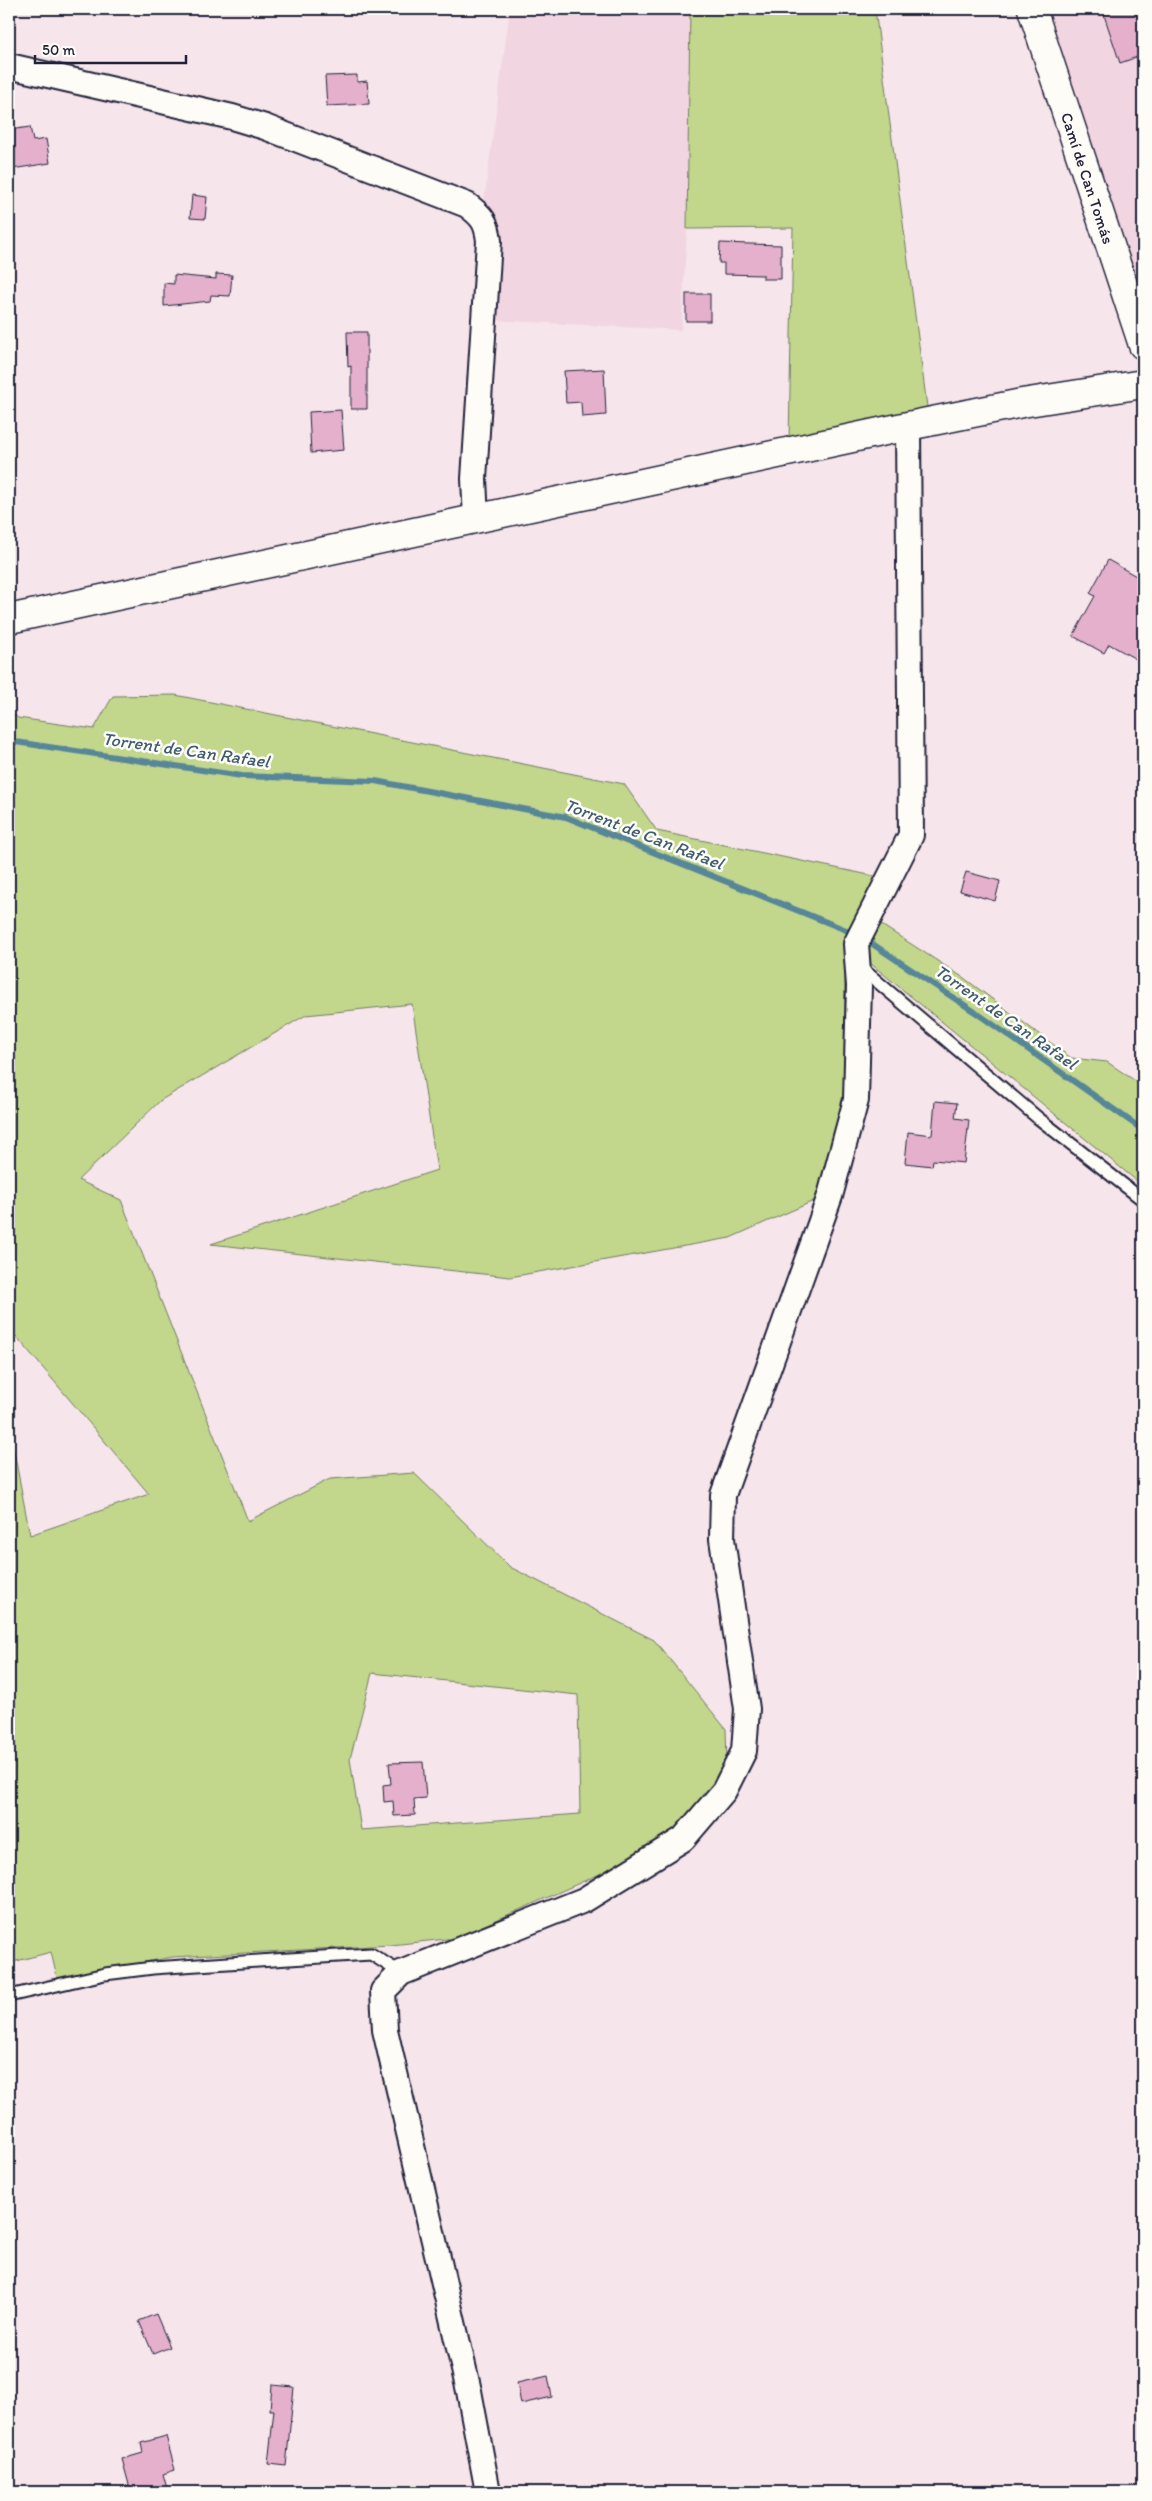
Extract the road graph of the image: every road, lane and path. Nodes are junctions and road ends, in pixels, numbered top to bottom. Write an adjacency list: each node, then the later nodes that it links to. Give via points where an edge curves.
1 (1032, 9): 3 (street, Camí de Can Tomás)
2 (9, 66): 6 (street, via 265,127 468,205 482,216 489,241 474,479)
3 (1143, 345)
4 (1143, 384): 5 (street, via 1022,403)
5 (908, 426): 6 (street); 8 (street, via 911,835 856,944)
6 (476, 519): 7 (street)
7 (9, 619)
8 (858, 969): 9 (lane, via 866,972 1038,1118); 10 (street, via 856,1100 830,1196 723,1495 722,1539 747,1708 744,1751 724,1791 683,1839 584,1900)
9 (1143, 1200)
10 (401, 1973): 11 (lane, via 372,1954 153,1968 105,1974); 12 (street, via 384,1991 385,2030 469,2391)
11 (9, 1996)
12 (488, 2492)

